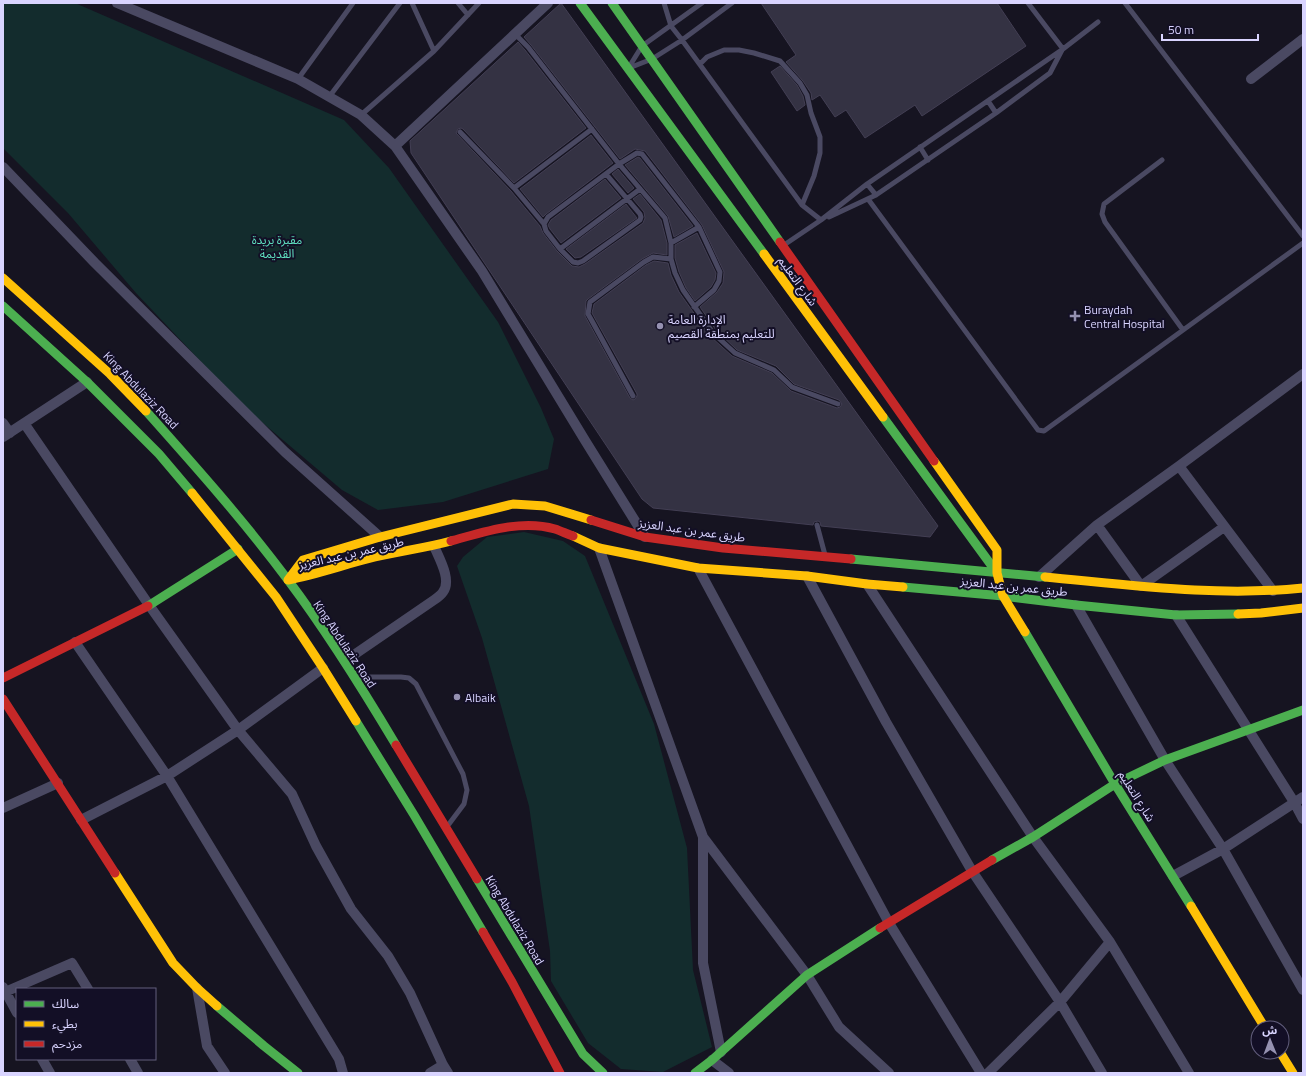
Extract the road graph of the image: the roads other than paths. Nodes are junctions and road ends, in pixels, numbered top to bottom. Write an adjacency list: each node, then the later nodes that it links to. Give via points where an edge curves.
1 (117, 3): 27 (street)
2 (353, 3): 27 (lane)
3 (400, 3): 29 (lane)
4 (412, 3): 23 (lane)
5 (458, 3): 15 (lane)
6 (479, 3): 15 (lane)
7 (580, 3): 26 (main road, شارع التعليم)
8 (612, 3): 21 (main road, شارع التعليم)
9 (664, 3): 17 (lane)
10 (702, 3): 17 (lane)
11 (732, 3): 20 (lane)
12 (1028, 3): 22 (lane)
13 (1125, 3): 52 (lane)
14 (545, 4): 18 (street)
15 (468, 15): 23 (lane)
16 (1098, 22): 22 (lane)
17 (671, 26): 20 (lane); 21 (lane)
18 (515, 34): 33 (lane); 35 (street)
19 (1303, 39): 28 (street)
20 (682, 40): 24 (lane); 25 (lane)
21 (642, 46): 24 (main road, شارع التعليم); 26 (lane)
22 (1063, 49): 30 (lane); 31 (lane, via 1050,73)
23 (434, 51): 32 (lane)
24 (652, 59): 26 (lane); 55 (main road, شارع التعليم)
25 (700, 64): 48 (lane); 48 (lane, via 707,57 724,50 739,50 780,61 800,83 807,96 820,137 820,153 814,176)
26 (628, 69): 80 (main road, شارع التعليم)
27 (298, 79): 29 (street)
28 (1251, 79)
29 (329, 97): 32 (street)
30 (988, 101): 31 (lane); 36 (lane)
31 (996, 113): 37 (lane)
32 (361, 115): 35 (street)
33 (592, 129): 39 (lane); 43 (lane)
34 (460, 132): 43 (lane)
35 (395, 146): 74 (street, via 482,271)
36 (920, 148): 37 (lane); 42 (lane)
37 (928, 160): 45 (lane)
38 (1162, 160): 61 (lane, via 1104,204 1102,214 1105,222)
39 (620, 164): 41 (lane); 44 (lane); 51 (lane, via 637,153 642,154)
40 (3, 167): 73 (street, via 95,263 274,441)
41 (606, 174): 46 (lane); 50 (lane, via 548,217)
42 (867, 184): 45 (lane); 49 (lane)
43 (514, 188): 50 (lane)
44 (640, 189): 46 (lane); 54 (lane, via 665,218)
45 (876, 195): 47 (lane)
46 (628, 198): 56 (lane); 56 (lane, via 640,214 640,220 578,263 572,262)
47 (868, 199): 49 (lane); 61 (lane, via 1038,430 1044,431)
48 (802, 205): 49 (lane)
49 (821, 220): 55 (lane)
50 (544, 224): 56 (lane, via 546,231)
51 (700, 227): 54 (lane); 60 (lane, via 720,272 714,290)
52 (1303, 236)
53 (1303, 243): 61 (lane)
54 (671, 244): 57 (lane)
55 (783, 246): 80 (main road, شارع التعليم, via 997,550)
56 (560, 249)
57 (671, 259): 60 (lane, via 683,290); 64 (lane, via 653,257 590,302 588,314)
58 (3, 278): 83 (main road, King Abdulaziz Road, via 145,409 210,483)
59 (3, 306): 63 (main road)
60 (694, 307): 65 (lane, via 713,333 735,353 774,370 792,386)
61 (1183, 330)
62 (1303, 374): 69 (street)
63 (87, 382): 67 (street); 77 (main road, via 159,454)
64 (633, 396)
65 (838, 404)
66 (3, 423): 68 (street)
67 (24, 423): 68 (street); 89 (street)
68 (6, 435)
69 (1179, 466): 71 (street); 72 (street)
70 (817, 525): 78 (lane)
71 (1097, 525): 82 (street); 85 (street)
72 (1224, 527): 85 (street); 87 (street)
73 (380, 537): 74 (main road, طريق عمر بن عبد العزيز, via 513,504 545,506); 83 (main road, طريق عمر بن عبد العزيز, via 303,560)
74 (645, 537): 78 (main road, طريق عمر بن عبد العزيز, via 723,548)
75 (434, 546): 76 (main road, طريق عمر بن عبد العزيز, via 490,530 529,525 555,529); 83 (main road, طريق عمر بن عبد العزيز, via 376,557); 96 (street, via 444,569 444,591)
76 (599, 548): 79 (main road, طريق عمر بن عبد العزيز); 114 (street)
77 (238, 550): 89 (main road); 97 (main road, via 276,597)
78 (825, 556): 80 (main road, طريق عمر بن عبد العزيز)
79 (698, 568): 81 (main road, طريق عمر بن عبد العزيز); 119 (street)
80 (997, 573): 82 (main road, طريق عمر بن عبد العزيز); 88 (main road, شارع التعليم)
81 (808, 576): 84 (main road, طريق عمر بن عبد العزيز); 117 (street, via 886,722)
82 (1039, 577): 85 (main road, طريق عمر بن عبد العزيز)
83 (288, 580): 96 (main road, King Abdulaziz Road)
84 (867, 584): 88 (main road, طريق عمر بن عبد العزيز); 115 (street)
85 (1141, 586): 87 (main road, طريق عمر بن عبد العزيز, via 1191,590)
86 (1303, 588): 87 (main road, طريق عمر بن عبد العزيز)
87 (1273, 591)
88 (1003, 596): 90 (main road, طريق عمر بن عبد العزيز); 107 (main road, شارع التعليم)
89 (149, 605): 95 (main road); 102 (street)
90 (1076, 605): 94 (main road, طريق عمر بن عبد العزيز); 104 (street)
91 (1303, 608): 92 (main road, طريق عمر بن عبد العزيز)
92 (1261, 613): 93 (main road); 94 (main road, طريق عمر بن عبد العزيز)
93 (1303, 614)
94 (1176, 615): 103 (street)
95 (75, 642): 99 (main road); 105 (street)
96 (345, 661): 98 (main road, King Abdulaziz Road)
97 (323, 668): 102 (street); 141 (main road, via 414,815 512,982)
98 (354, 677): 113 (main road, King Abdulaziz Road); 113 (lane, via 401,677 409,678 416,684 463,774 467,790 464,804)
99 (3, 678)
100 (3, 699): 106 (main road)
101 (1303, 710): 103 (main road)
102 (238, 730): 105 (street); 134 (street, via 292,794 316,846 351,909 388,956 410,993)
103 (1248, 731): 104 (main road); 109 (street)
104 (1165, 760): 107 (main road); 116 (street)
105 (167, 776): 112 (street); 139 (street, via 339,1059)
106 (58, 783): 110 (street); 112 (main road)
107 (1115, 784): 115 (main road); 118 (main road, شارع التعليم)
108 (1303, 797): 109 (street)
109 (1294, 802): 111 (street); 116 (street)
110 (3, 808)
111 (1303, 819)
112 (81, 820): 123 (main road, via 173,962)
113 (446, 828): 142 (main road, King Abdulaziz Road, via 583,1054)
114 (703, 837): 121 (street); 129 (street, via 703,963)
115 (1033, 837): 117 (main road); 120 (street)
116 (1223, 849): 118 (street); 125 (street)
117 (972, 871): 119 (main road); 126 (street)
118 (1173, 876): 128 (main road, شارع التعليم)
119 (889, 923): 121 (main road); 146 (street)
120 (1110, 942): 126 (street); 149 (street)
121 (807, 975): 129 (main road); 145 (street, via 839,1027)
122 (87, 988): 124 (street, via 72,963)
123 (197, 988): 137 (street, via 207,1046); 138 (main road)
124 (4, 989): 127 (street)
125 (1303, 990)
126 (1060, 1002): 147 (street); 148 (street)
127 (16, 1011)
128 (1260, 1020)
129 (721, 1052): 132 (main road)
130 (43, 1060): 135 (street)
131 (131, 1060): 136 (street)
132 (712, 1060): 143 (main road); 144 (street)
133 (1285, 1060): 150 (main road)
134 (446, 1069): 140 (street)
135 (50, 1073)
136 (138, 1073)
137 (225, 1073)
138 (298, 1073)
139 (343, 1073)
140 (430, 1073)
141 (560, 1073)
142 (603, 1073)
143 (695, 1073)
144 (729, 1073)
145 (889, 1073)
146 (981, 1073)
147 (988, 1073)
148 (1102, 1073)
149 (1189, 1073)
150 (1293, 1073)

